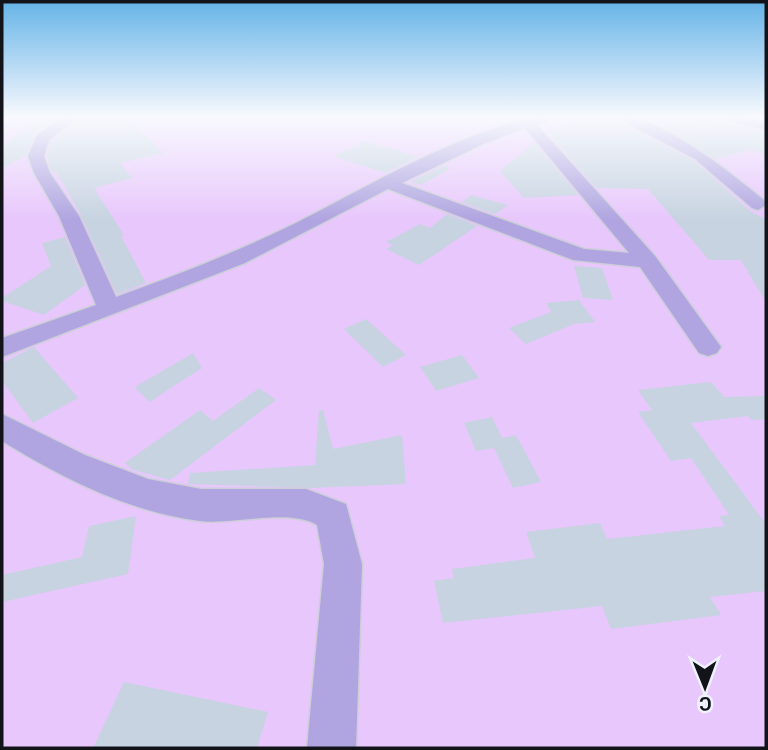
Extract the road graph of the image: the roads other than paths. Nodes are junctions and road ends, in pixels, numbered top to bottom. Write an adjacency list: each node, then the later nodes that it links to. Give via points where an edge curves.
1 (38, 151): 8 (street, via 37,161 69,216)
2 (452, 151): 5 (street)
3 (552, 151): 7 (street)
4 (691, 151): 6 (street)
5 (387, 183): 7 (street, via 581,255); 8 (street, via 270,243)
6 (758, 204)
7 (647, 261): 9 (street)
8 (109, 309): 10 (street)
9 (708, 347)
10 (2, 348)
11 (2, 426): 12 (street, via 66,464 163,499 204,506 315,506 333,516 343,564)
12 (332, 748)

